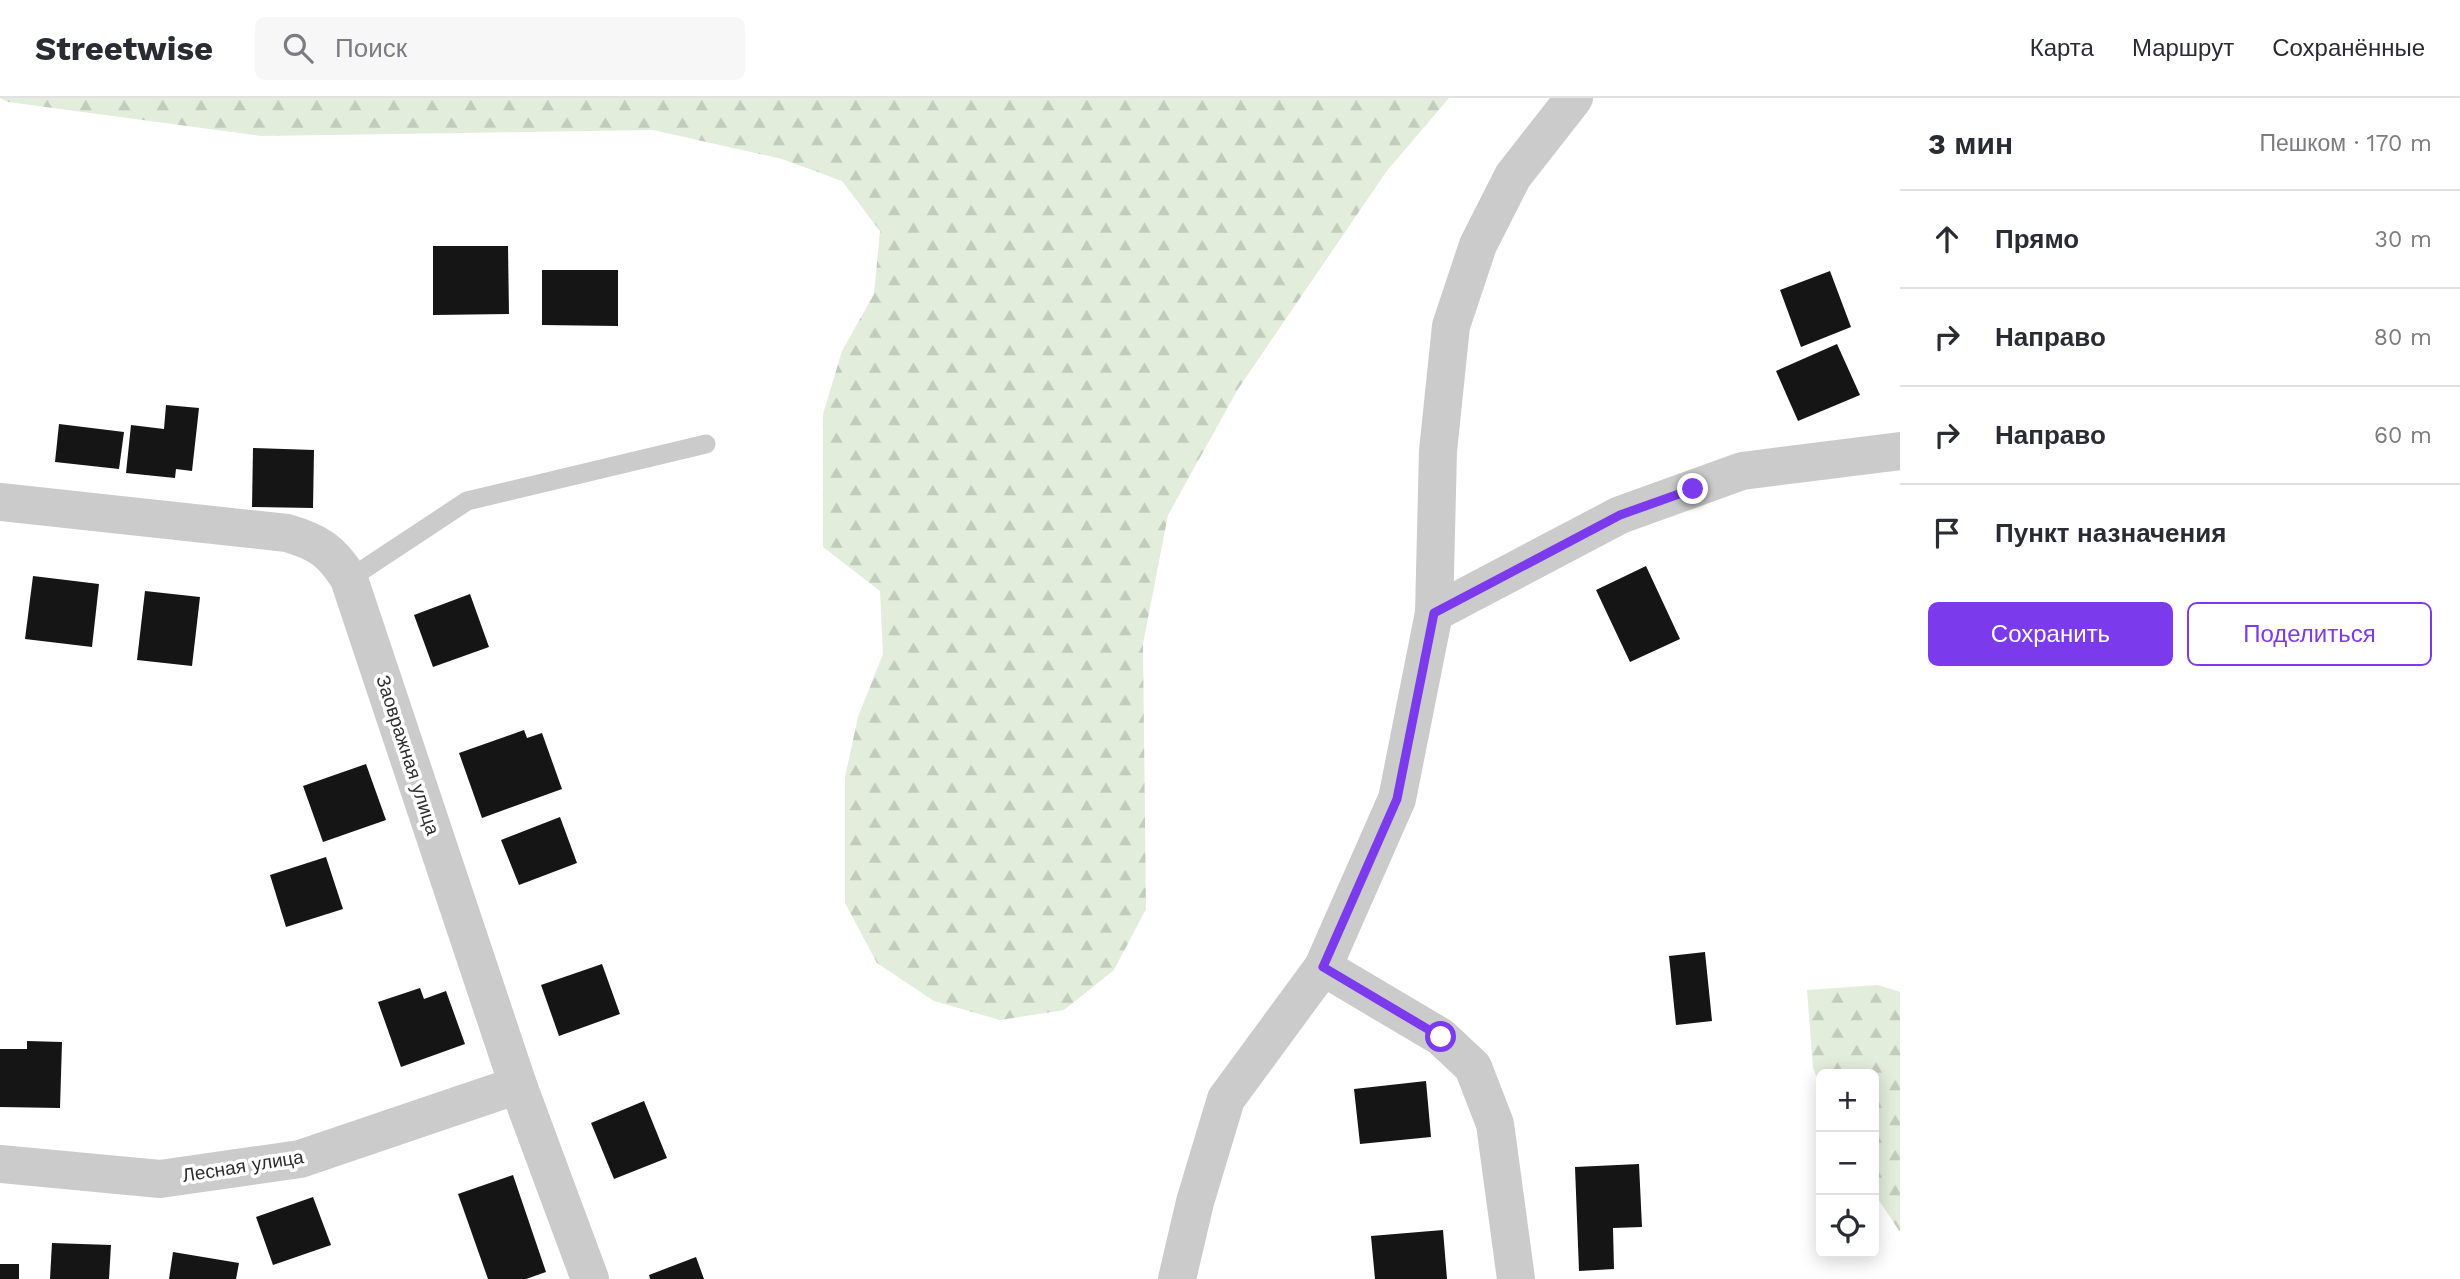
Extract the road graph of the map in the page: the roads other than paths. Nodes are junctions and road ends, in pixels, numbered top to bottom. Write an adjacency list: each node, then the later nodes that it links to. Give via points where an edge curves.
1 (1574, 98): 6 (street, via 1513,176 1478,245 1451,326 1438,451)
2 (706, 444): 5 (lane, via 467,501)
3 (1900, 451): 6 (street, via 1742,471 1620,515)
4 (0, 502): 5 (street, Заовражная улица, via 287,533 314,541 337,559)
5 (349, 579): 8 (street, Заовражная улица)
6 (1434, 613): 7 (street, via 1397,799)
7 (1323, 967): 11 (street, via 1226,1099); 12 (street, via 1441,1037 1473,1067 1495,1124)
8 (518, 1085): 9 (street, Лесная улица, via 300,1159 160,1179); 10 (street, Заовражная улица)
9 (0, 1164)
10 (590, 1279)
11 (1177, 1279)
12 (1516, 1279)

